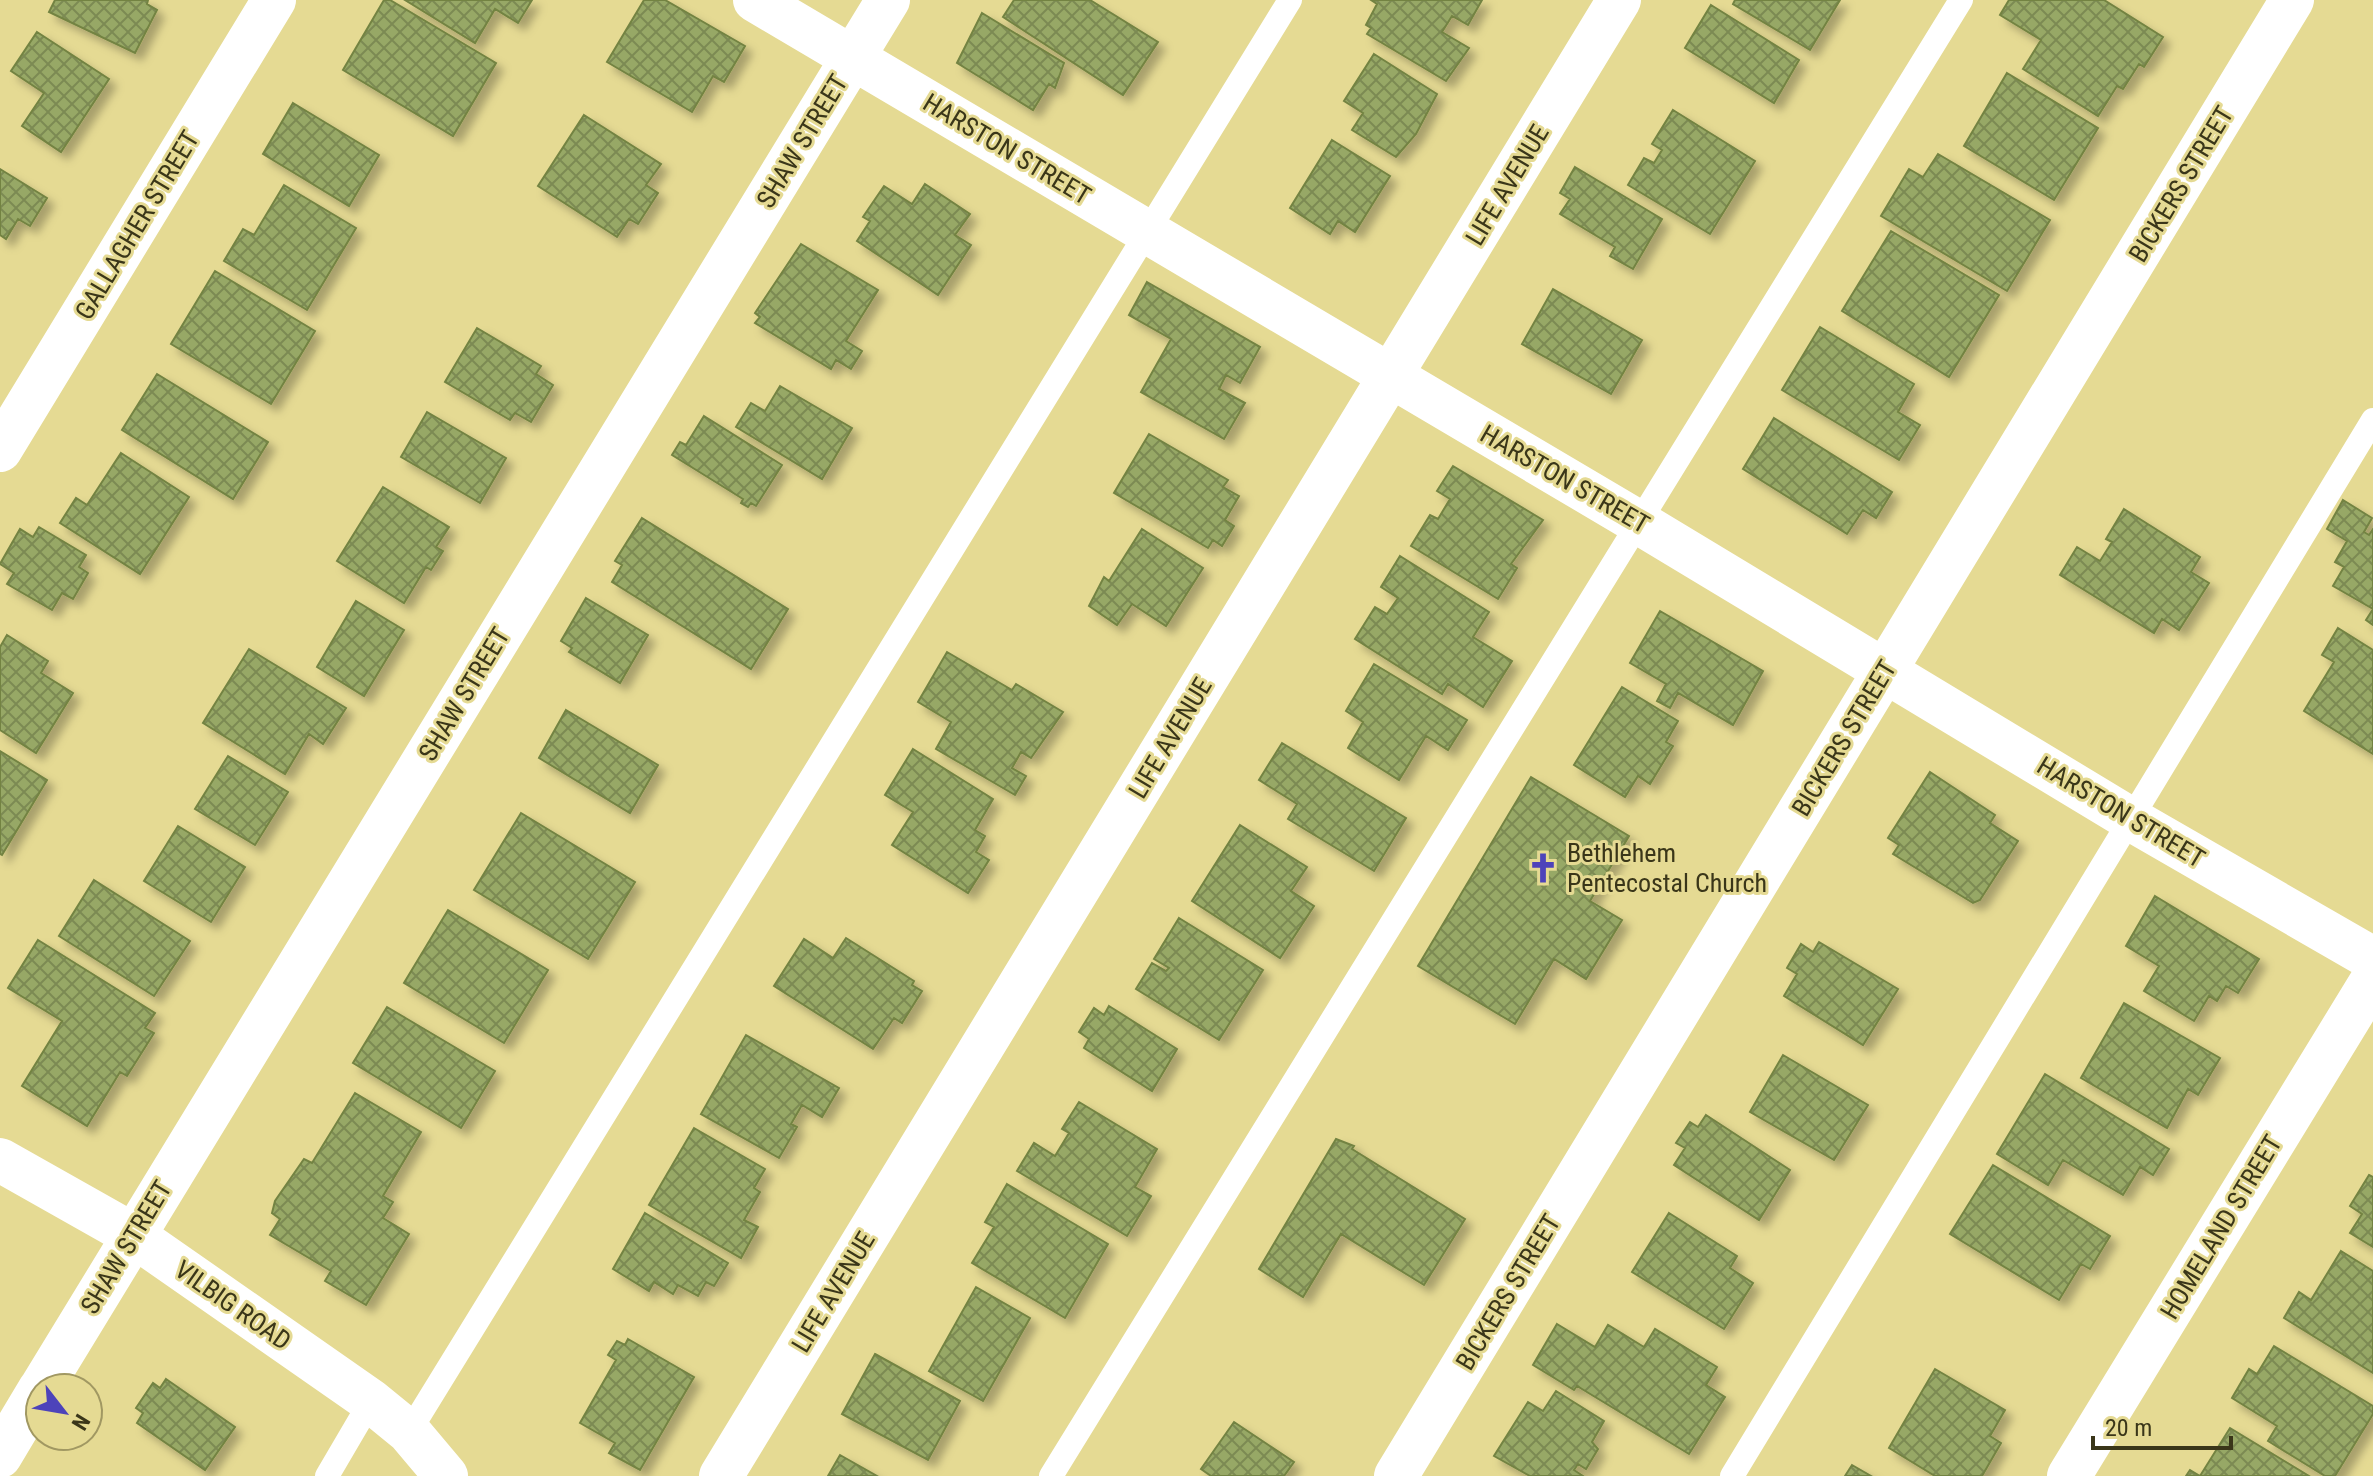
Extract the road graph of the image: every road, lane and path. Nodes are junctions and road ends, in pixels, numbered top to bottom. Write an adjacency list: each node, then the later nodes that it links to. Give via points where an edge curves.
1 (274, 0): 12 (street, GALLAGHER STREET)
2 (755, 0): 8 (street, HARSTON STREET)
3 (888, 0): 8 (street, SHAW STREET)
4 (1290, 0): 9 (lane)
5 (1619, 0): 10 (street, LIFE AVENUE)
6 (1961, 0): 13 (lane)
7 (2292, 0): 14 (street, BICKERS STREET)
8 (853, 58): 9 (street, HARSTON STREET); 19 (street, SHAW STREET)
9 (1148, 233): 10 (street, HARSTON STREET); 23 (lane)
10 (1391, 376): 13 (street, HARSTON STREET); 27 (street, LIFE AVENUE)
11 (2373, 420): 15 (lane)
12 (0, 450)
13 (1638, 522): 14 (street, HARSTON STREET); 28 (lane)
14 (1885, 671): 15 (street, HARSTON STREET); 29 (street, BICKERS STREET)
15 (2132, 820): 16 (street, HARSTON STREET); 30 (lane)
16 (2373, 959)
17 (2373, 979): 31 (street, HOMELAND STREET)
18 (0, 1160): 19 (street, VILBIG ROAD)
19 (133, 1235): 20 (street, SHAW STREET); 21 (street, VILBIG ROAD)
20 (50, 1372)
21 (371, 1401): 23 (street, VILBIG ROAD); 25 (lane)
22 (24, 1416): 24 (street, SHAW STREET)
23 (409, 1432): 26 (street, VILBIG ROAD)
24 (0, 1456)
25 (327, 1476)
26 (446, 1476)
27 (721, 1476)
28 (1051, 1476)
29 (1396, 1476)
30 (1732, 1476)
31 (2069, 1476)

